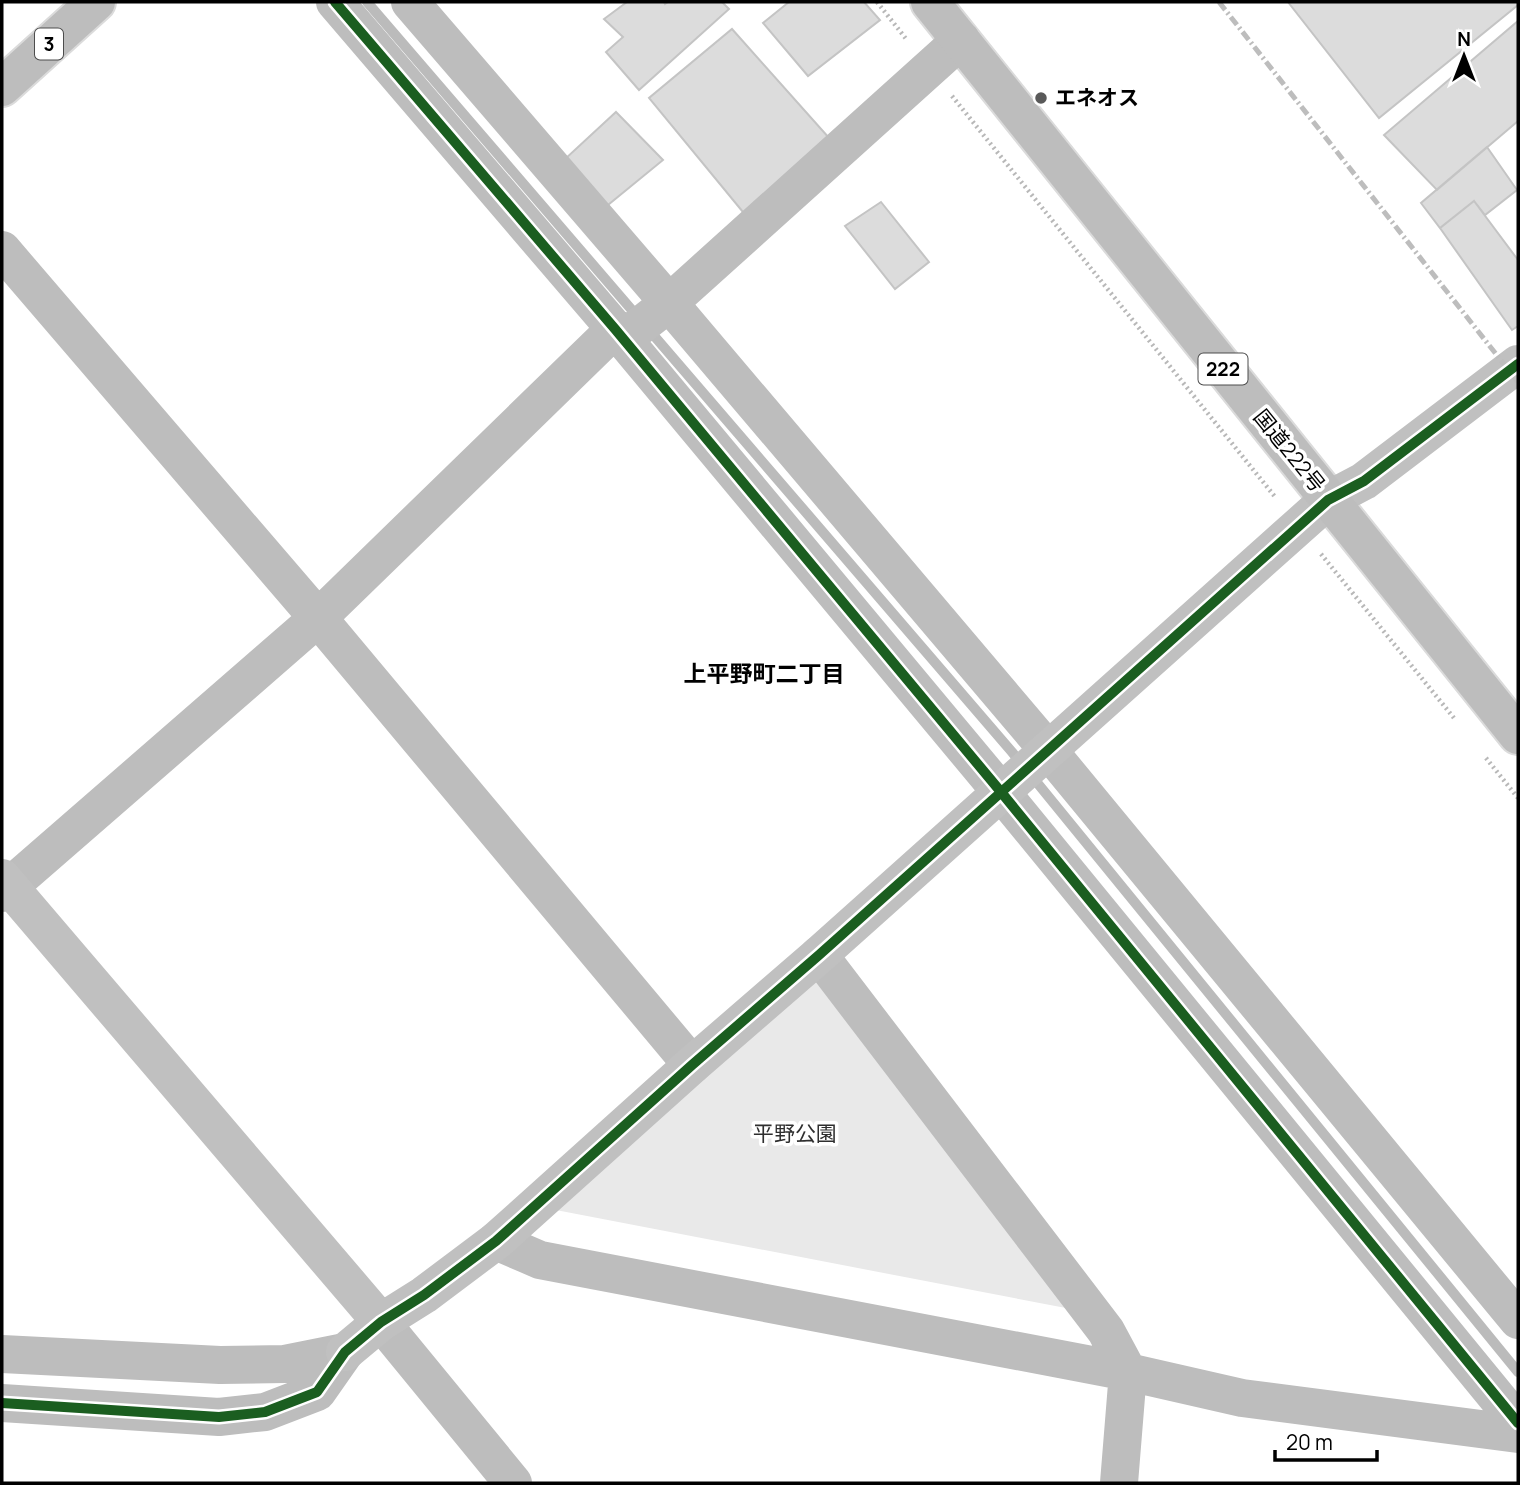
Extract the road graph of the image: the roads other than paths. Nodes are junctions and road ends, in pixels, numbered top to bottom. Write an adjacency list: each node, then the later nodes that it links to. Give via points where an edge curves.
1 (96, 2): 6 (main road, 3)
2 (335, 2): 8 (main road)
3 (410, 2): 8 (main road)
4 (930, 2): 5 (main road, 国道222号 / 222)
5 (961, 40): 8 (main road); 10 (main road, 国道222号 / 222)
6 (2, 87)
7 (2, 250): 11 (main road)
8 (643, 320): 11 (main road); 13 (main road); 13 (main road)
9 (1518, 364): 10 (street, via 1364,481)
10 (1328, 500): 12 (main road, 国道222号 / 222); 13 (street)
11 (318, 618): 14 (main road); 16 (main road)
12 (1518, 735)
13 (1025, 770): 15 (street); 18 (main road); 24 (main road)
14 (4, 886): 19 (street)
15 (819, 955): 16 (street); 22 (main road, via 1106,1331)
16 (692, 1065): 17 (street)
17 (496, 1241): 19 (street); 22 (main road, via 540,1260)
18 (1518, 1320)
19 (381, 1322): 20 (street); 26 (main road)
20 (345, 1352): 21 (main road, via 285,1364 220,1365); 23 (main road, via 317,1392 265,1412 219,1417)
21 (2, 1354)
22 (1128, 1372): 25 (main road, via 1242,1398); 27 (main road)
23 (2, 1403)
24 (1518, 1423)
25 (1518, 1434)
26 (513, 1483)
27 (1119, 1483)

